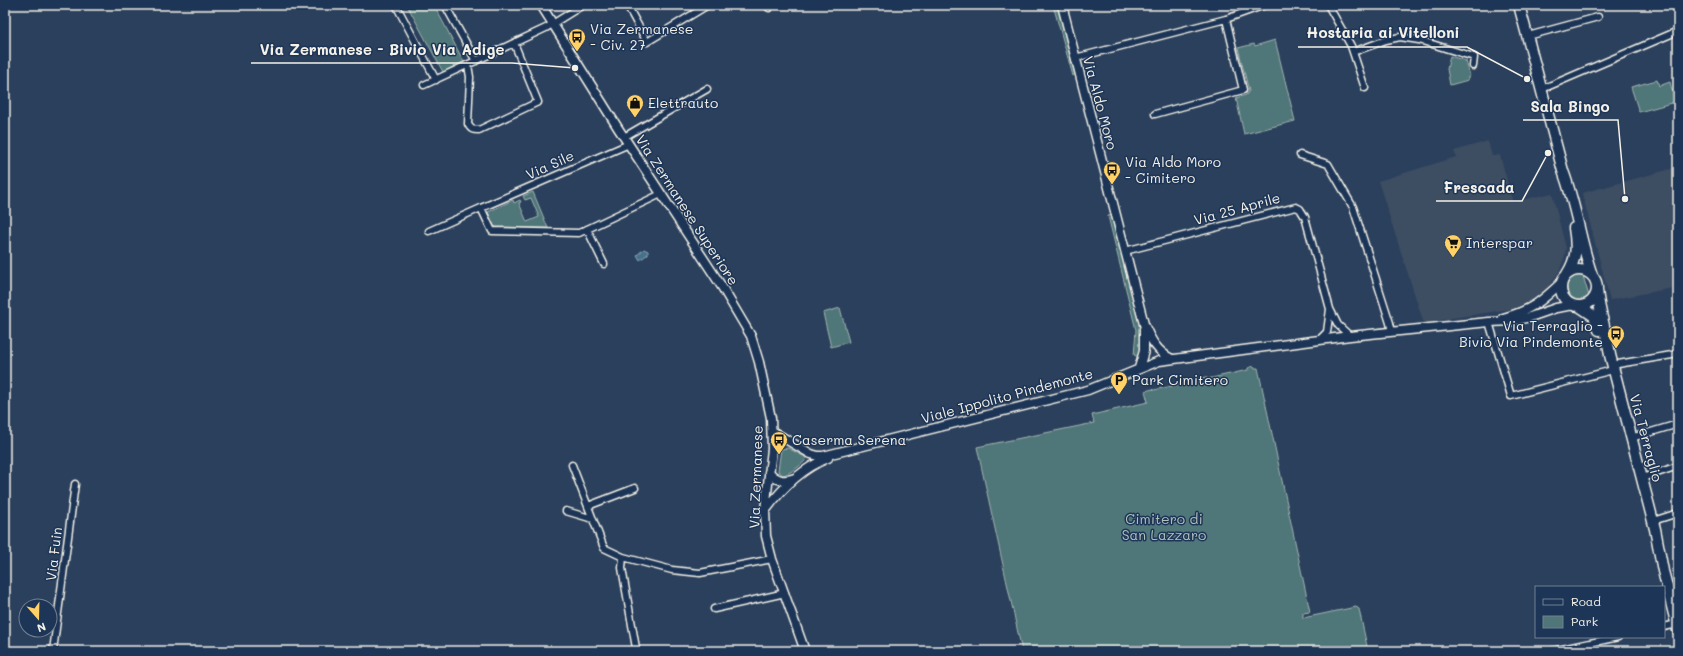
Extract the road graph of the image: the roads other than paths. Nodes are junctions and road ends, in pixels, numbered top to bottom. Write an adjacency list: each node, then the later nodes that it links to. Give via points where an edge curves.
1 (396, 5): 22 (street)
2 (445, 5): 19 (street)
3 (541, 5): 13 (street, Via Zermanese Superiore)
4 (583, 5): 13 (street)
5 (627, 5): 6 (street, via 647,42)
6 (708, 5)
7 (1062, 5): 18 (street, Via Aldo Moro)
8 (1265, 5): 12 (street)
9 (1328, 5): 17 (street)
10 (1519, 5): 15 (main road)
11 (1598, 17): 15 (street)
12 (1226, 18): 18 (street); 27 (street, via 1243,90)
13 (552, 24): 16 (street); 28 (street, Via Zermanese Superiore)
14 (1678, 31): 25 (street)
15 (1528, 36): 25 (main road)
16 (514, 43): 19 (street); 20 (street, via 538,102 479,130 470,128 468,124)
17 (1353, 52): 21 (street, via 1394,37 1411,38 1474,57); 24 (street)
18 (1075, 58): 35 (street, Via Aldo Moro)
19 (476, 61): 20 (street)
20 (468, 65): 22 (street)
21 (1473, 66)
22 (436, 80): 23 (street)
23 (424, 85)
24 (1365, 88)
25 (1542, 89): 30 (main road)
26 (707, 90): 28 (street, Via Sile)
27 (1155, 114)
28 (626, 140): 31 (street, Via Zermanese Superiore); 32 (street, Via Sile)
29 (1300, 155): 45 (street, via 1328,164 1353,207)
30 (1563, 171): 37 (main road); 38 (main road, via 1576,249 1573,265)
31 (661, 194): 33 (street); 44 (street, Via Zermanese Superiore)
32 (481, 208): 33 (street, via 492,231 579,233); 34 (street, Via Sile)
33 (586, 229): 36 (street)
34 (429, 231)
35 (1125, 251): 41 (street, Via 25 Aprile, via 1296,207 1305,217); 43 (street, Via Aldo Moro)
36 (604, 264)
37 (1592, 275): 38 (main road, via 1581,270 1570,272); 39 (main road)
38 (1564, 279): 40 (main road, via 1562,293 1565,298); 42 (street, Viale Ippolito Pindemonte, via 1543,300 1527,310)
39 (1597, 290): 40 (main road, via 1593,299 1584,305); 53 (main road, Via Terraglio)
40 (1577, 305): 42 (street, Viale Ippolito Pindemonte, via 1556,308 1513,321); 53 (main road, Via Terraglio, via 1594,316)
41 (1330, 309): 46 (street, Via 25 Aprile, via 1338,325); 47 (street, Via 25 Aprile, via 1327,332)
42 (1489, 322): 45 (street, Viale Ippolito Pindemonte); 53 (street, via 1511,396)
43 (1144, 324): 48 (street); 49 (street)
44 (746, 327): 56 (street, Via Zermanese, via 759,362)
45 (1392, 332): 46 (street, Viale Ippolito Pindemonte)
46 (1350, 336): 47 (street, Viale Ippolito Pindemonte)
47 (1319, 340): 51 (street, Viale Ippolito Pindemonte)
48 (1157, 348): 51 (street); 52 (street, via 1159,356)
49 (1144, 351): 52 (street, via 1146,357); 54 (street)
50 (1678, 354): 53 (street)
51 (1172, 359): 52 (street, Viale Ippolito Pindemonte)
52 (1155, 362): 54 (street, Viale Ippolito Pindemonte)
53 (1612, 363): 57 (main road, Via Terraglio)
54 (1139, 368): 58 (street, Viale Ippolito Pindemonte, via 1088,390)
55 (1678, 424): 57 (street)
56 (772, 431): 58 (street, Viale Ippolito Pindemonte, via 814,455); 61 (street, Via Zermanese)
57 (1631, 438): 63 (main road, Via Terraglio)
58 (840, 453): 62 (street, Viale Ippolito Pindemonte, via 814,464)
59 (572, 465): 66 (street)
60 (1678, 466): 63 (street)
61 (769, 472): 62 (street, via 782,480); 67 (street, Via Zermanese)
62 (797, 477): 67 (street, Viale Ippolito Pindemonte)
63 (1642, 478): 71 (main road, Via Terraglio)
64 (75, 484): 80 (street, Via Fuin)
65 (635, 488): 66 (street)
66 (588, 506): 70 (street)
67 (765, 510): 73 (street, Via Zermanese, via 766,536)
68 (566, 511): 70 (street)
69 (1678, 513): 71 (street)
70 (593, 518): 72 (street, via 604,548)
71 (1654, 525): 75 (main road, Via Terraglio); 78 (main road, Via Terraglio)
72 (623, 556): 73 (street, via 672,570 700,572); 81 (street, via 622,568 636,646)
73 (772, 558): 74 (street, Via Zermanese)
74 (785, 593): 76 (street); 82 (street, Via Zermanese)
75 (1678, 602)
76 (714, 609)
77 (1665, 627): 78 (street)
78 (1677, 627)
79 (1613, 638): 83 (street)
80 (53, 651)
81 (634, 651)
82 (805, 651)
83 (1552, 651)

